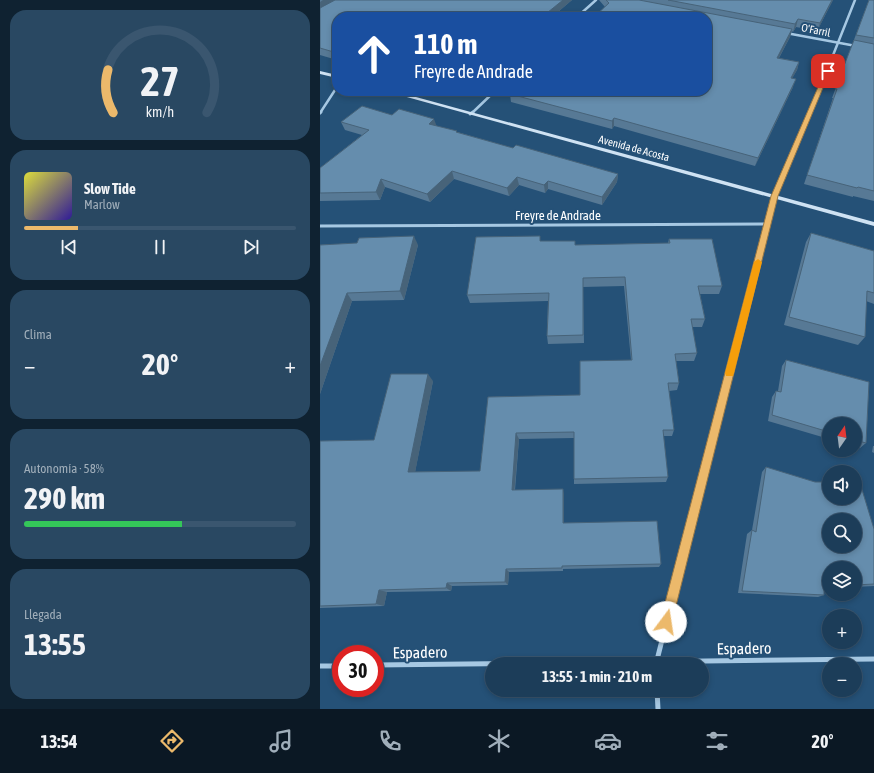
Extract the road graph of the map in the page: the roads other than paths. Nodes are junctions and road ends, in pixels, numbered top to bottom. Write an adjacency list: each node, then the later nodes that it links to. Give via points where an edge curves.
1 (596, 0): 3 (street)
2 (855, 0): 5 (street)
3 (583, 12)
4 (785, 32): 5 (street, O'Farril)
5 (839, 43): 6 (street, O'Farril); 14 (street)
6 (860, 47)
7 (320, 72): 8 (main road)
8 (332, 76)
9 (332, 95): 12 (street)
10 (406, 96): 13 (main road, Avenida de Acosta)
11 (490, 96): 13 (street)
12 (320, 113)
13 (470, 114): 14 (main road, Avenida de Acosta)
14 (775, 196): 15 (street); 16 (main road, Avenida de Acosta)
15 (767, 224): 17 (street, Freyre de Andrade); 18 (street)
16 (874, 224)
17 (320, 226)
18 (658, 657)
19 (874, 659): 20 (street, Espadero)
20 (709, 662)
21 (485, 664): 22 (street, Espadero)
22 (384, 665)
23 (320, 666): 24 (street)
24 (332, 666)
25 (657, 697): 26 (street)
26 (658, 709)

